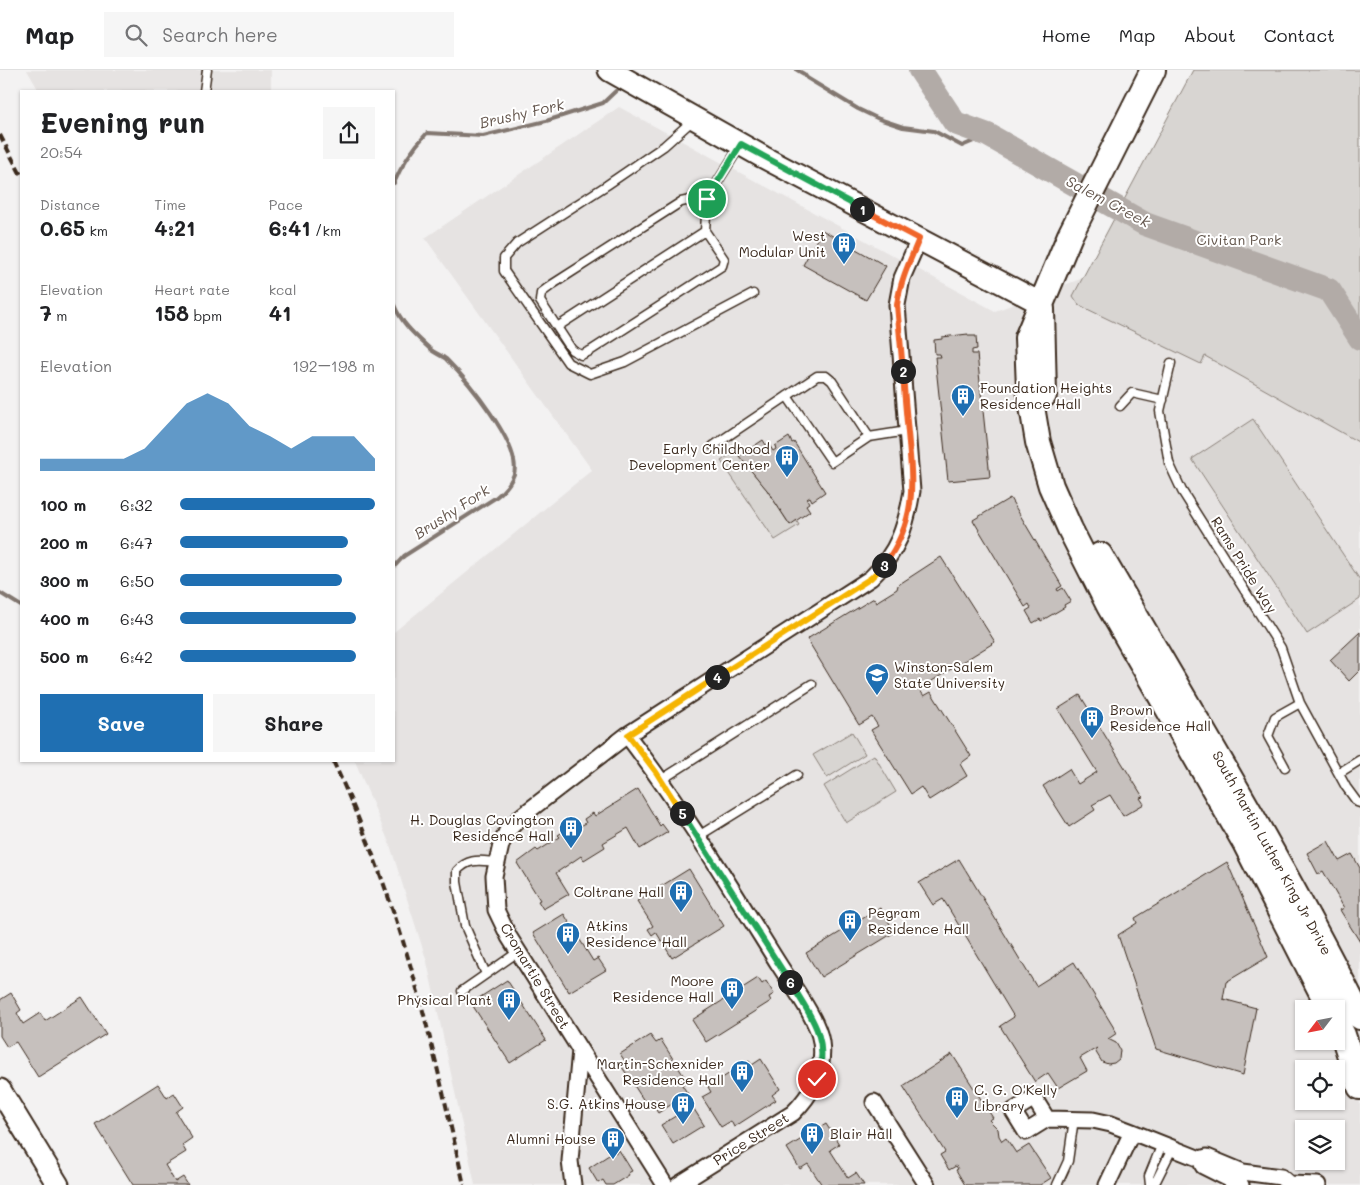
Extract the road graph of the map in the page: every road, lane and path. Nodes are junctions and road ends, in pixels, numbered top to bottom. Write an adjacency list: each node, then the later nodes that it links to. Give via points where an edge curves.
1 (208, 70): 4 (lane)
2 (609, 70): 5 (main road)
3 (1153, 70): 11 (main road, South Martin Luther King Jr Drive, via 1070,235)
4 (204, 90)
5 (695, 118): 6 (main road); 10 (lane, via 656,151 517,243 504,258 504,271 568,363 590,374 624,362)
6 (741, 144): 7 (lane); 9 (main road)
7 (707, 199): 8 (lane); 12 (lane, via 681,202 541,293 540,301)
8 (705, 231): 12 (lane); 12 (lane, via 724,259 722,266 590,351 581,355 572,350)
9 (919, 239): 11 (main road); 17 (street, Cromartie Street, via 902,278 897,305)
10 (753, 294)
11 (1042, 304): 34 (main road, South Martin Luther King Jr Drive, via 1027,338 1029,389 1050,486 1109,606 1245,844); 35 (main road, South Martin Luther King Jr Drive, via 1046,423 1073,504 1267,841)
12 (556, 326)
13 (1171, 363): 15 (lane, Rams Pride Way)
14 (788, 396): 18 (lane, via 817,376 826,376); 18 (lane, via 832,462); 19 (lane)
15 (1163, 400): 16 (lane, via 1132,394); 21 (lane, Rams Pride Way, via 1160,411 1169,463 1182,491 1281,648)
16 (1120, 406)
17 (907, 431): 18 (lane); 22 (street, Cromartie Street, via 912,491 908,515 902,535 883,566 871,578)
18 (869, 437)
19 (713, 446)
20 (812, 684): 27 (lane)
21 (1300, 703): 24 (lane, via 1274,717 1268,736); 25 (lane, Rams Pride Way)
22 (628, 735): 27 (street, Price Street); 30 (street, Cromartie Street, via 523,816 507,832)
23 (1360, 760): 25 (lane)
24 (1285, 768)
25 (1339, 773): 28 (lane, Rams Pride Way)
26 (797, 775): 29 (lane)
27 (658, 776): 29 (street, Price Street)
28 (1360, 803)
29 (697, 837): 51 (street, Price Street, via 814,1022 821,1041 821,1066 808,1098 793,1113)
30 (497, 862): 31 (street, Cromartie Street, via 494,876 496,910); 32 (lane, via 473,861 463,864 457,871 465,926)
31 (518, 952): 32 (lane); 37 (street, Cromartie Street)
32 (486, 974): 33 (lane)
33 (462, 991)
34 (1325, 1000)
35 (1360, 1017)
36 (1345, 1041): 38 (main road)
37 (580, 1050): 49 (street, via 570,1161); 50 (street, Cromartie Street)
38 (1360, 1087)
39 (0, 1090): 48 (main road)
40 (874, 1102): 52 (street)
41 (1074, 1118): 42 (street); 43 (street, via 1111,1124); 53 (lane, via 1068,1161)
42 (1047, 1119)
43 (1132, 1132): 44 (street); 54 (street)
44 (1167, 1146): 45 (street, via 1200,1159 1202,1166); 46 (lane, via 1149,1176)
45 (1226, 1172): 47 (street, via 1281,1178); 55 (street)
46 (1151, 1184)
47 (1288, 1184): 56 (street)
48 (58, 1185)
49 (573, 1185)
50 (664, 1185)
51 (678, 1185)
52 (927, 1185)
53 (1057, 1185)
54 (1107, 1185)
55 (1240, 1185)
56 (1318, 1185)

